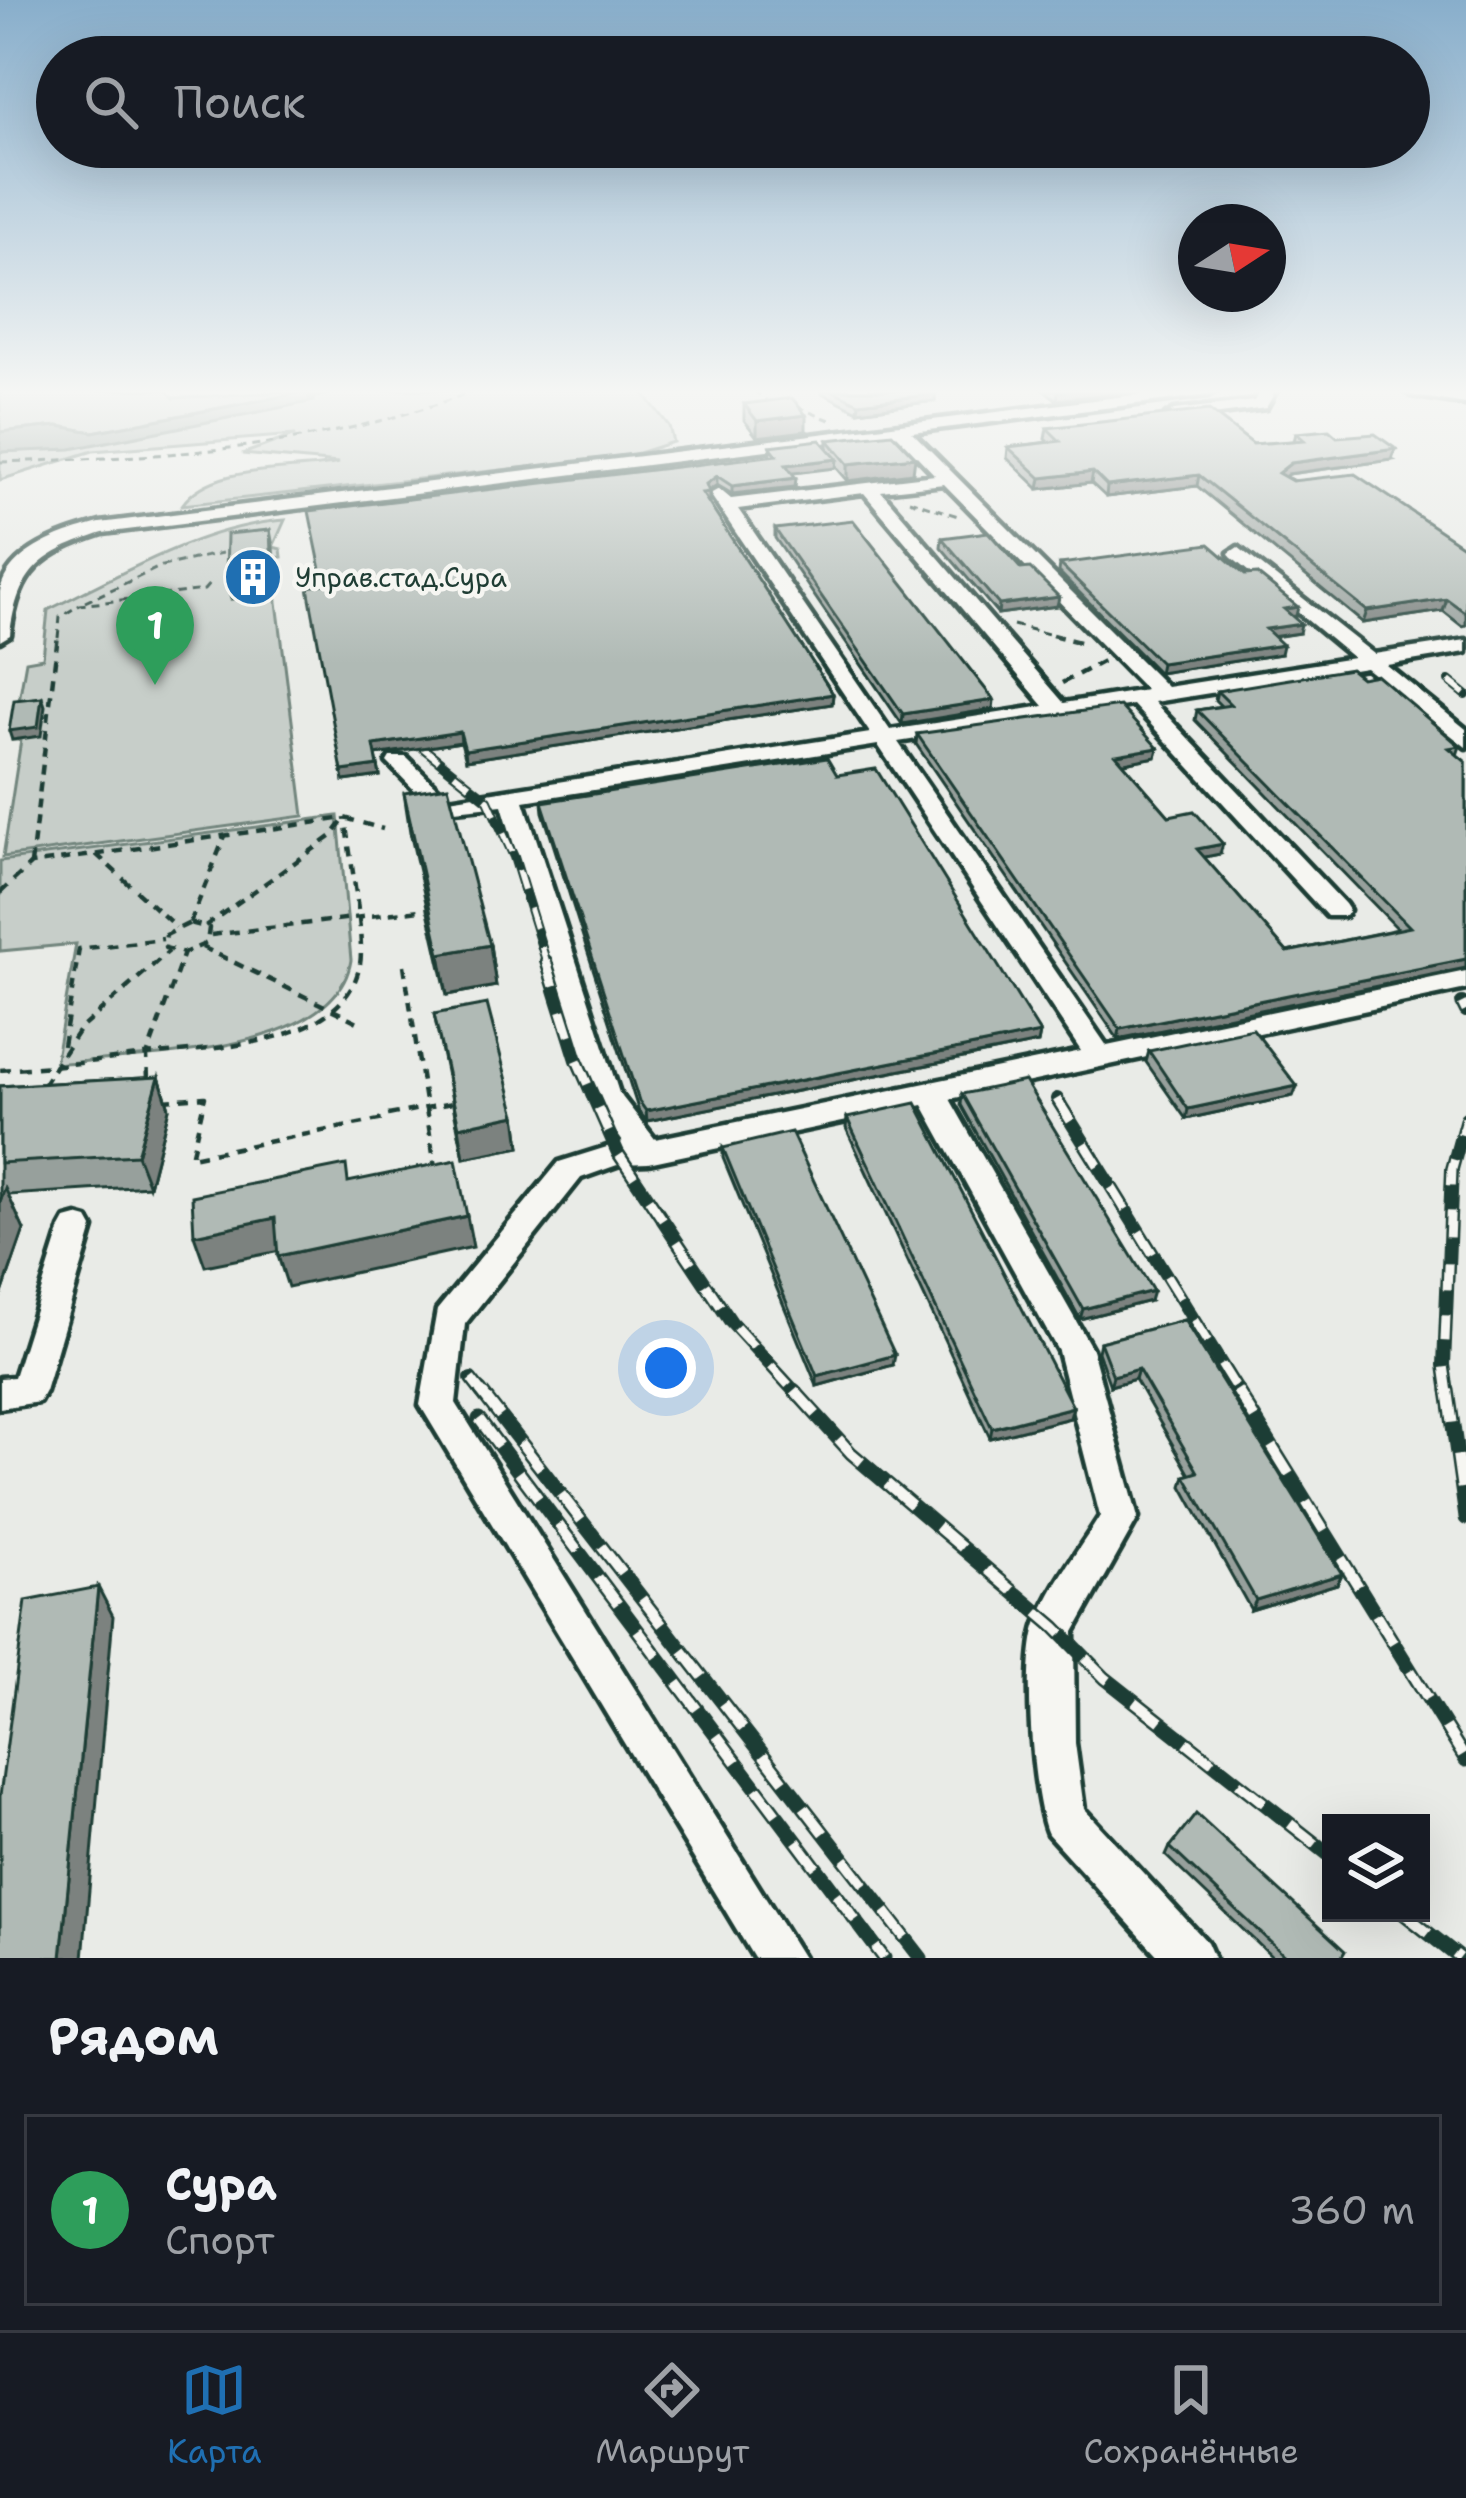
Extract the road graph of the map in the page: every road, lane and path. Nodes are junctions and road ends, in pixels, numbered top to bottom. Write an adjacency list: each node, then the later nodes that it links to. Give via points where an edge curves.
1 (478, 481): 16 (street, via 100,528 31,557 14,577)
2 (710, 481): 7 (street)
3 (922, 481): 6 (street)
4 (940, 481): 8 (path)
5 (952, 481): 9 (street)
6 (869, 488): 7 (street); 8 (path); 10 (street)
7 (720, 496): 23 (street)
8 (925, 505): 9 (path); 10 (path)
9 (999, 529): 19 (street)
10 (911, 537): 15 (street)
11 (222, 553): 14 (path, via 162,566)
12 (1238, 553): 20 (street)
13 (210, 583): 14 (path)
14 (80, 604): 31 (path, via 60,617)
15 (978, 616): 19 (path); 22 (street)
16 (1, 617): 17 (street)
17 (0, 635)
18 (1466, 646): 20 (street)
19 (1120, 652): 21 (street); 22 (path)
20 (1374, 661): 21 (street); 24 (street)
21 (1150, 696): 22 (street); 34 (street)
22 (1051, 702): 23 (street)
23 (884, 738): 26 (street); 50 (street)
24 (1466, 740)
25 (398, 762): 26 (street, via 444,807)
26 (511, 797): 59 (street, via 605,1096)
27 (345, 818): 28 (path); 29 (path); 35 (path); 37 (path, via 332,836)
28 (382, 829)
29 (225, 836): 30 (path); 36 (path)
30 (95, 854): 31 (path); 38 (path)
31 (31, 864): 32 (path)
32 (0, 893)
33 (428, 910): 35 (path)
34 (1336, 910)
35 (358, 918): 39 (path); 46 (path, via 359,979)
36 (190, 923): 37 (path); 38 (path)
37 (205, 926): 39 (path)
38 (176, 927): 40 (path)
39 (211, 935): 41 (path)
40 (163, 939): 42 (path); 48 (path, via 79,949)
41 (202, 947): 43 (path); 46 (path)
42 (169, 951): 43 (path); 48 (path)
43 (184, 953): 49 (path)
44 (404, 965): 58 (path)
45 (1466, 980): 50 (street)
46 (332, 1011): 47 (path); 49 (path, via 259,1042)
47 (364, 1025)
48 (64, 1046): 51 (path)
49 (147, 1055): 51 (path); 53 (path)
50 (1100, 1057): 54 (street)
51 (48, 1068): 52 (path); 55 (path)
52 (0, 1070)
53 (148, 1088)
54 (932, 1093): 59 (street); 64 (street, via 1075,1349 1119,1518 1055,1627 1063,1819)
55 (40, 1096)
56 (160, 1100): 58 (path, via 205,1097 191,1157)
57 (452, 1103): 58 (path)
58 (426, 1108): 60 (path)
59 (648, 1152): 63 (street, via 570,1170 449,1320 438,1406)
60 (435, 1171)
61 (77, 1228): 62 (street, via 27,1391)
62 (0, 1394)
63 (780, 1958)
64 (1192, 1958)

